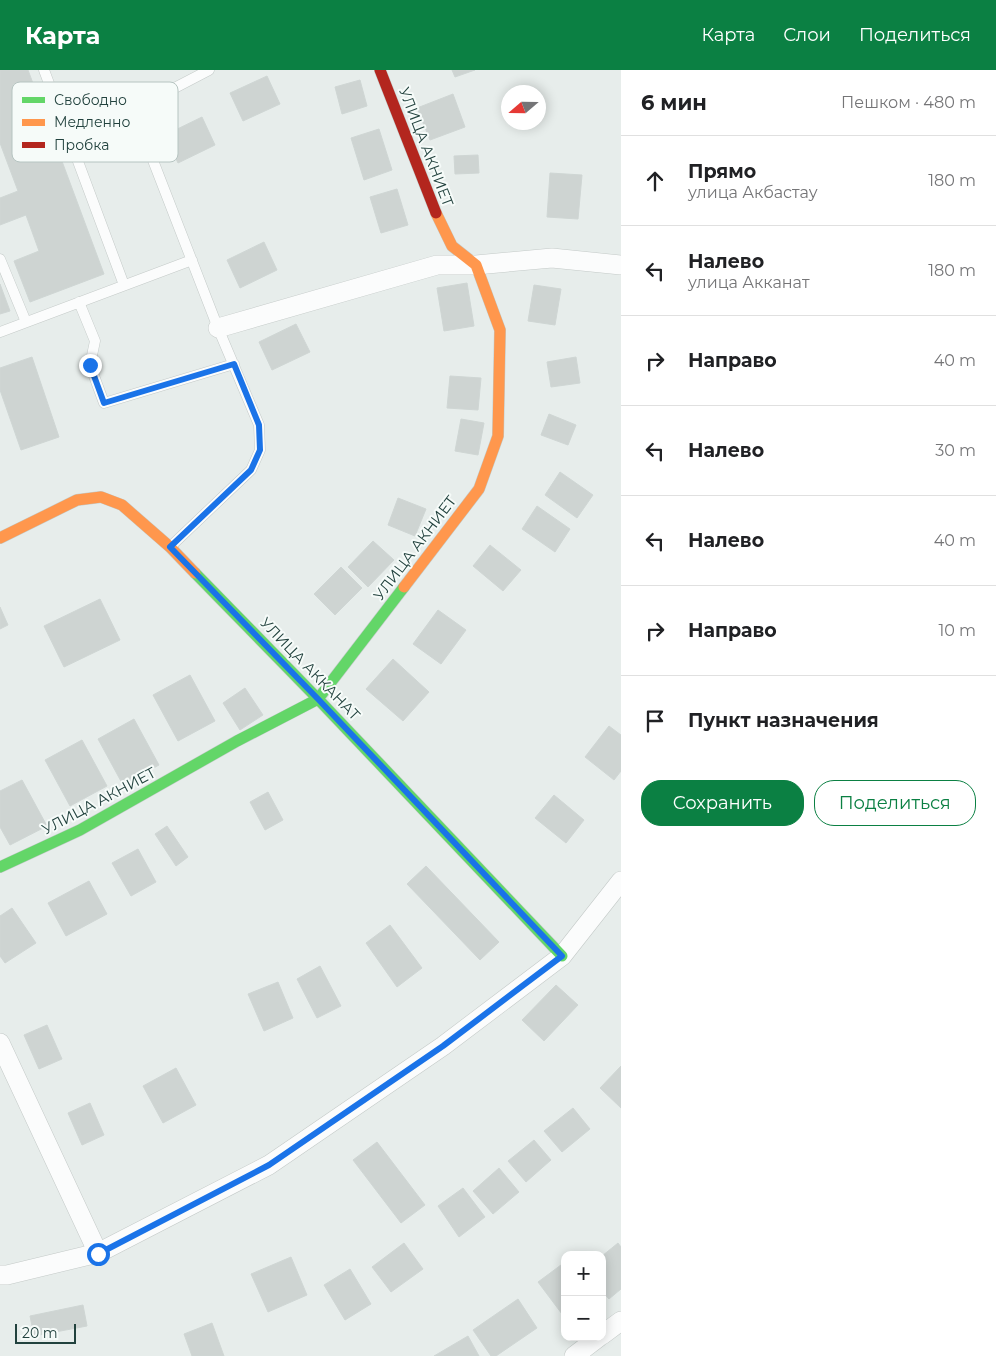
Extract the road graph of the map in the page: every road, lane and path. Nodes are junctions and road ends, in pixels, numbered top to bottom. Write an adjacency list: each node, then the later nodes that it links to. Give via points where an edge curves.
1 (44, 70): 4 (lane)
2 (208, 70): 5 (lane)
3 (380, 70): 10 (street, УЛИЦА АКНИЕТ, via 441,226 452,246)
4 (48, 82)
5 (178, 86)
6 (78, 162): 12 (lane)
7 (154, 162): 9 (lane)
8 (0, 259): 14 (lane)
9 (192, 260): 12 (lane); 15 (lane)
10 (476, 265): 11 (street, via 552,258); 15 (street, via 437,265); 20 (street, УЛИЦА АКНИЕТ, via 500,330 498,436 479,489)
11 (621, 265)
12 (124, 285): 13 (lane)
13 (79, 302): 14 (lane); 17 (lane, via 95,342 90,365 104,403)
14 (26, 322): 16 (lane)
15 (218, 328): 17 (lane)
16 (0, 332)
17 (234, 364): 19 (lane, via 259,425 260,450 251,470)
18 (0, 538): 19 (street, УЛИЦА АККАНАТ, via 77,500 101,497 122,505)
19 (170, 547): 20 (street, УЛИЦА АККАНАТ)
20 (318, 699): 21 (street, УЛИЦА АКНИЕТ, via 80,830); 23 (street, УЛИЦА АККАНАТ)
21 (0, 867)
22 (621, 881): 23 (street)
23 (562, 956): 25 (street, via 443,1046 269,1165)
24 (0, 1043): 25 (street)
25 (98, 1254): 26 (street)
26 (0, 1274)
27 (621, 1320): 28 (street)
28 (606, 1332)
29 (594, 1341): 30 (street)
30 (574, 1356)

